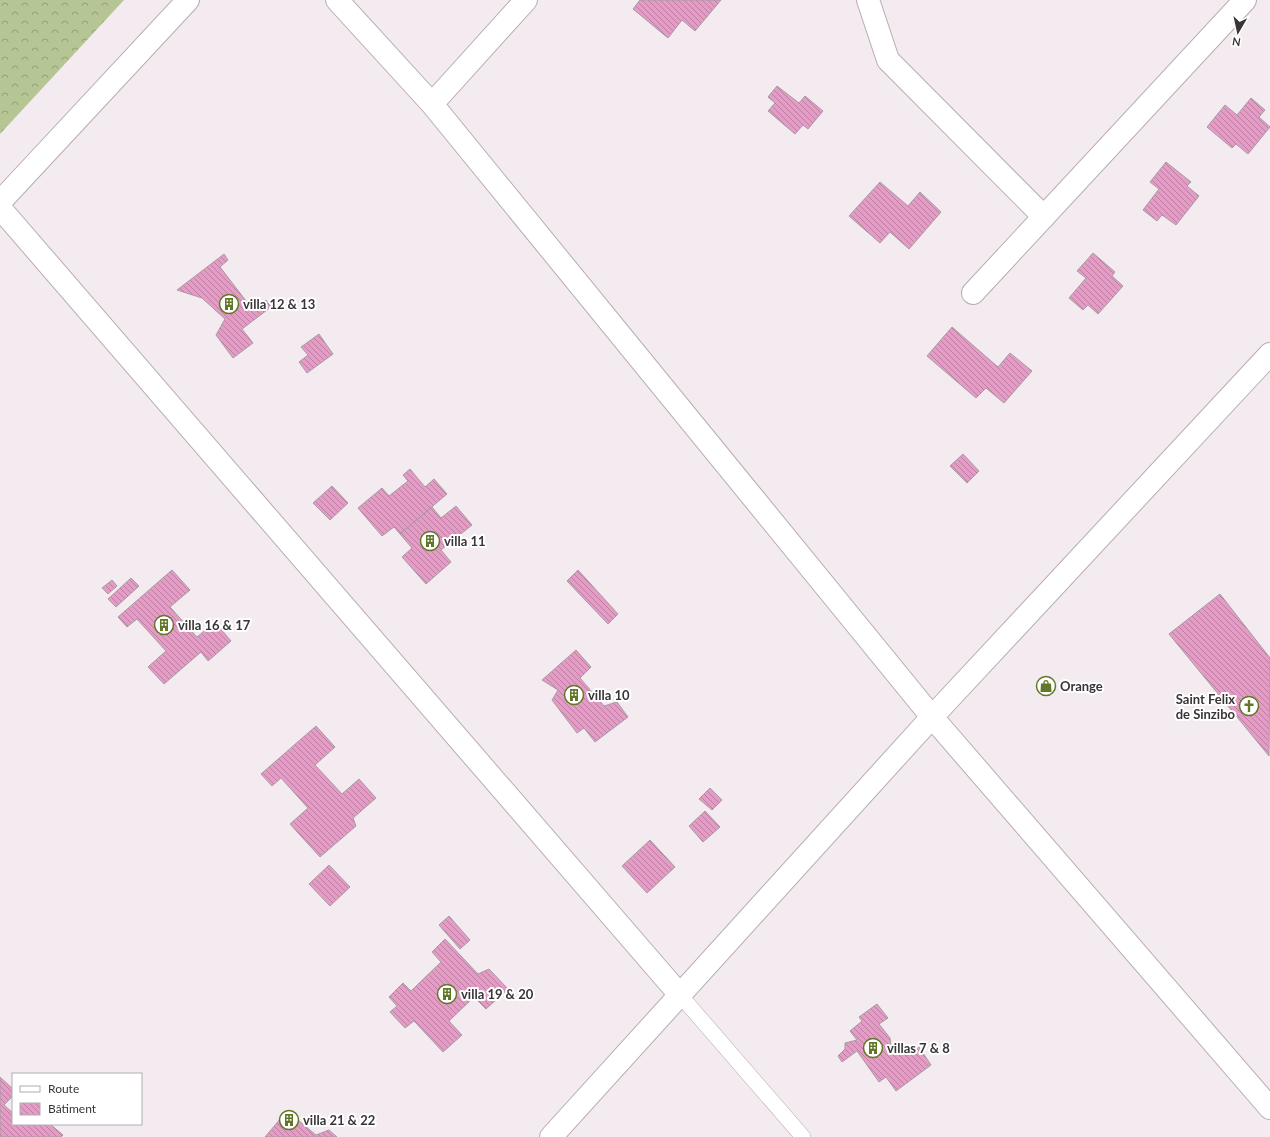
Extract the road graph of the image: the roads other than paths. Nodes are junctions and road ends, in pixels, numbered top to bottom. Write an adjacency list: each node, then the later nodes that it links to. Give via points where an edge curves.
1 (188, 0): 7 (street)
2 (337, 0): 6 (street)
3 (526, 0): 6 (street)
4 (868, 0): 9 (street, via 888,60)
5 (1245, 0): 9 (street)
6 (432, 104): 12 (street)
7 (0, 202)
8 (0, 208): 13 (street)
9 (1044, 217): 10 (street)
10 (973, 293)
11 (1270, 354): 12 (street)
12 (932, 717): 13 (street); 14 (street)
13 (680, 995): 15 (street); 16 (lane)
14 (1270, 1108)
15 (551, 1137)
16 (802, 1137)

